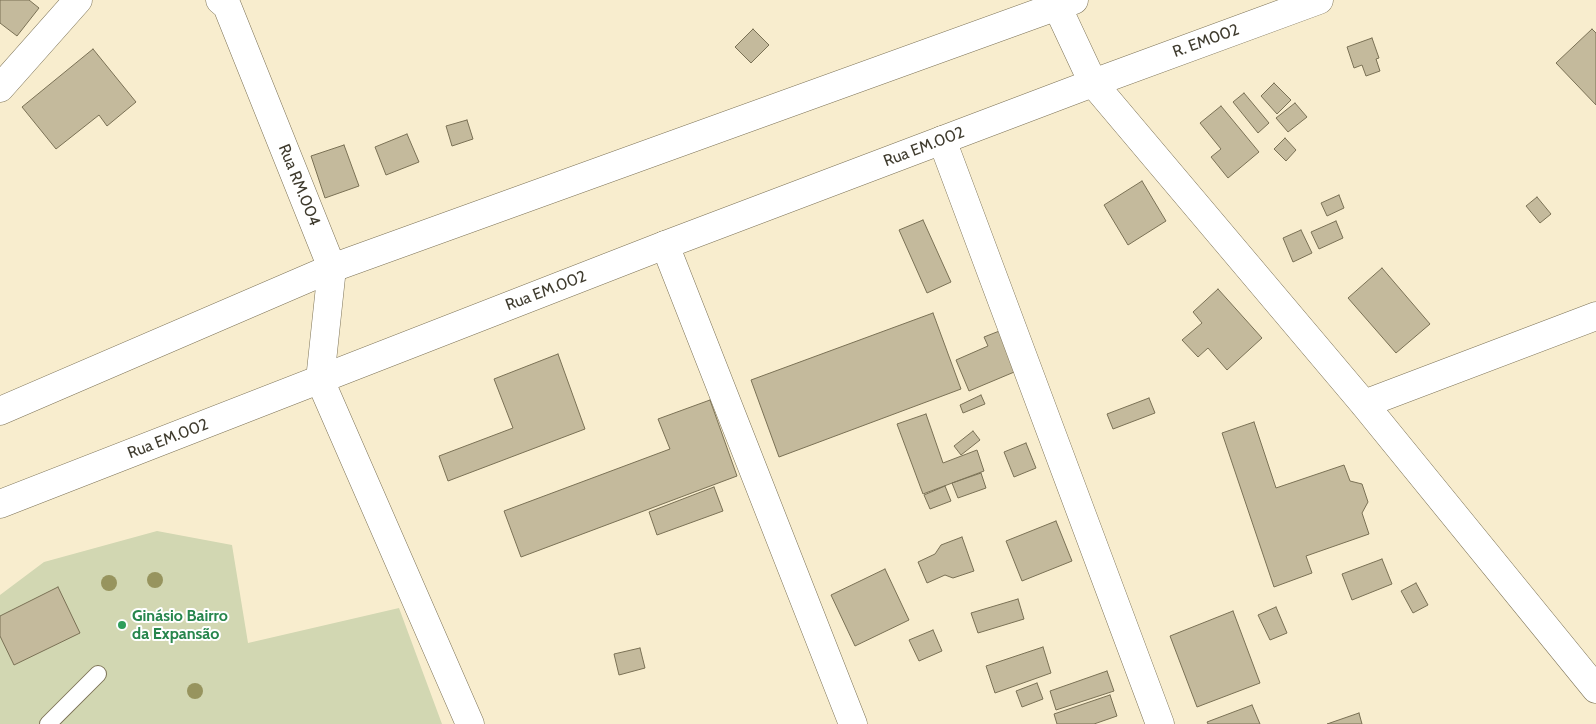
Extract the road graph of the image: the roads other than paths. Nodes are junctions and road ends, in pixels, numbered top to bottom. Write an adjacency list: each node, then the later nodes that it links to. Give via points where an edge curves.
1 (78, 0): 6 (street)
2 (220, 0): 9 (street, Rua RM.004, via 227,6)
3 (1320, 0): 5 (street, R. EM002)
4 (1062, 2): 5 (street); 9 (street)
5 (1093, 83): 7 (street, Rua EM.002); 12 (street)
6 (0, 88)
7 (942, 140): 8 (street, Rua EM.002); 20 (street)
8 (665, 244): 11 (street, Rua EM.002); 19 (street)
9 (332, 268): 11 (street, Rua RM.004); 13 (street)
10 (1596, 316): 12 (street)
11 (320, 380): 14 (street, Rua EM.002); 18 (street)
12 (1364, 404): 16 (street)
13 (0, 411)
14 (0, 504)
15 (98, 674): 17 (lane)
16 (1596, 688)
17 (48, 724)
18 (470, 724)
19 (853, 724)
20 (1160, 724)

